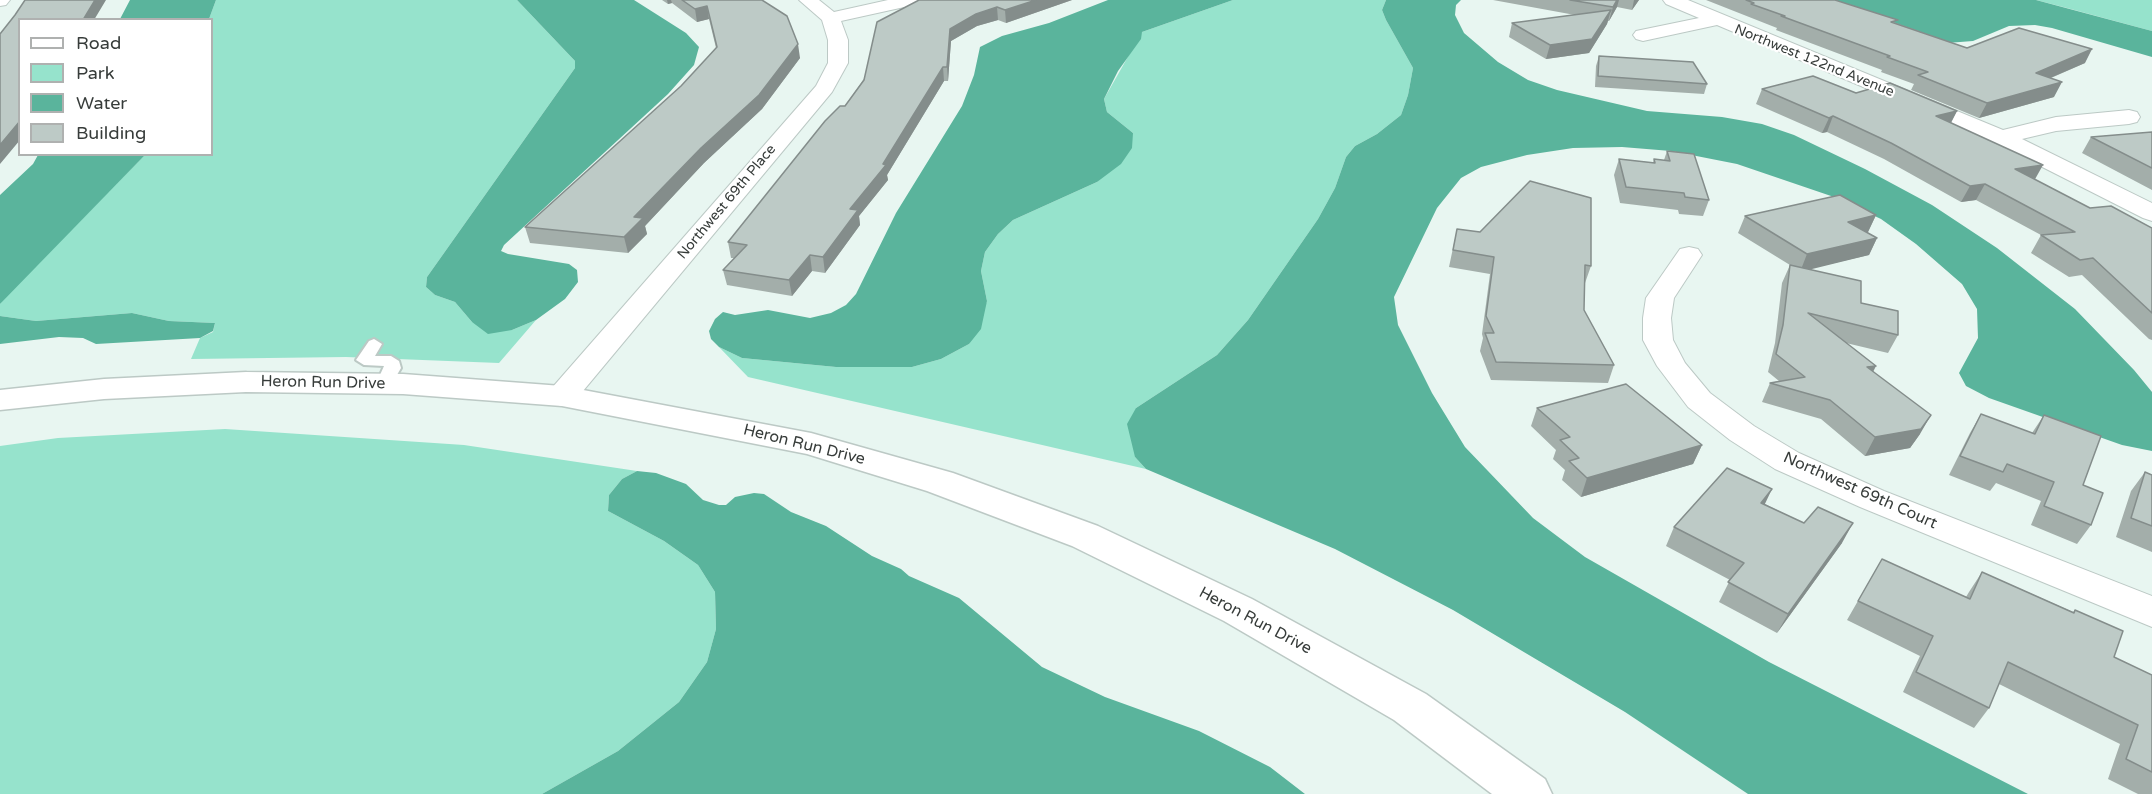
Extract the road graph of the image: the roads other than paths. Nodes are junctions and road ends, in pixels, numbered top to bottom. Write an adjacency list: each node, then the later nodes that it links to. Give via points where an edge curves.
1 (808, 0): 4 (street)
2 (912, 0): 4 (street)
3 (1672, 0): 5 (street, Northwest 122nd Avenue)
4 (831, 18): 13 (street, Northwest 69th Place, via 838,40 838,63 825,88)
5 (1716, 20): 6 (street); 8 (street, Northwest 122nd Avenue)
6 (1643, 35)
7 (2129, 117): 8 (street, via 2056,124)
8 (2001, 137): 9 (street, Northwest 122nd Avenue)
9 (2152, 213)
10 (1689, 255): 15 (street, Northwest 69th Court, via 1660,298 1658,340 1672,366 1699,400 1787,461)
11 (374, 345): 12 (lane, via 364,360 391,361 393,368)
12 (384, 384): 13 (street, Heron Run Drive); 14 (street, Heron Run Drive, via 246,382 104,389)
13 (562, 396): 16 (street, Heron Run Drive, via 811,444 940,482 1085,536 1239,610 1410,707)
14 (0, 400)
15 (2152, 612)
16 (1528, 794)

